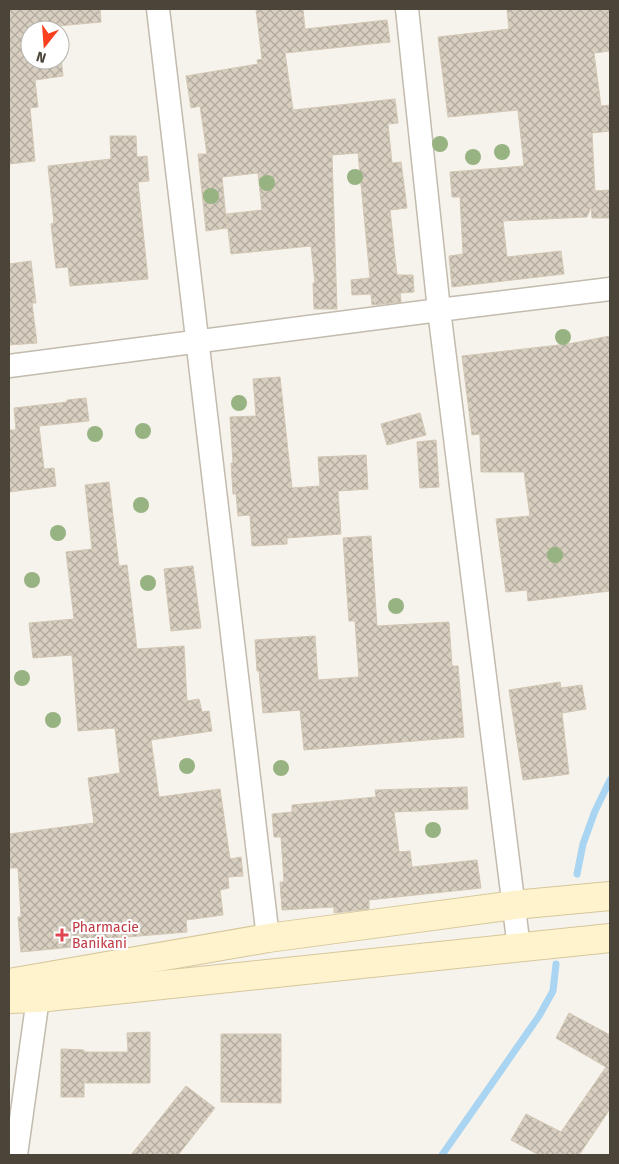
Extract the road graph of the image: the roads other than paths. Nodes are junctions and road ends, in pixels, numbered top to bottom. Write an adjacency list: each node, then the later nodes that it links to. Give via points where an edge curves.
1 (158, 9): 5 (street)
2 (407, 9): 4 (street)
3 (610, 289): 4 (street)
4 (439, 310): 5 (street); 8 (street)
5 (196, 342): 6 (street); 9 (street)
6 (9, 366)
7 (610, 896): 8 (street)
8 (514, 905): 9 (street); 11 (street)
9 (268, 938): 12 (street)
10 (610, 938): 11 (street)
11 (519, 948): 13 (street)
12 (9, 983)
13 (38, 998): 14 (street); 15 (street)
14 (9, 999)
15 (16, 1155)

